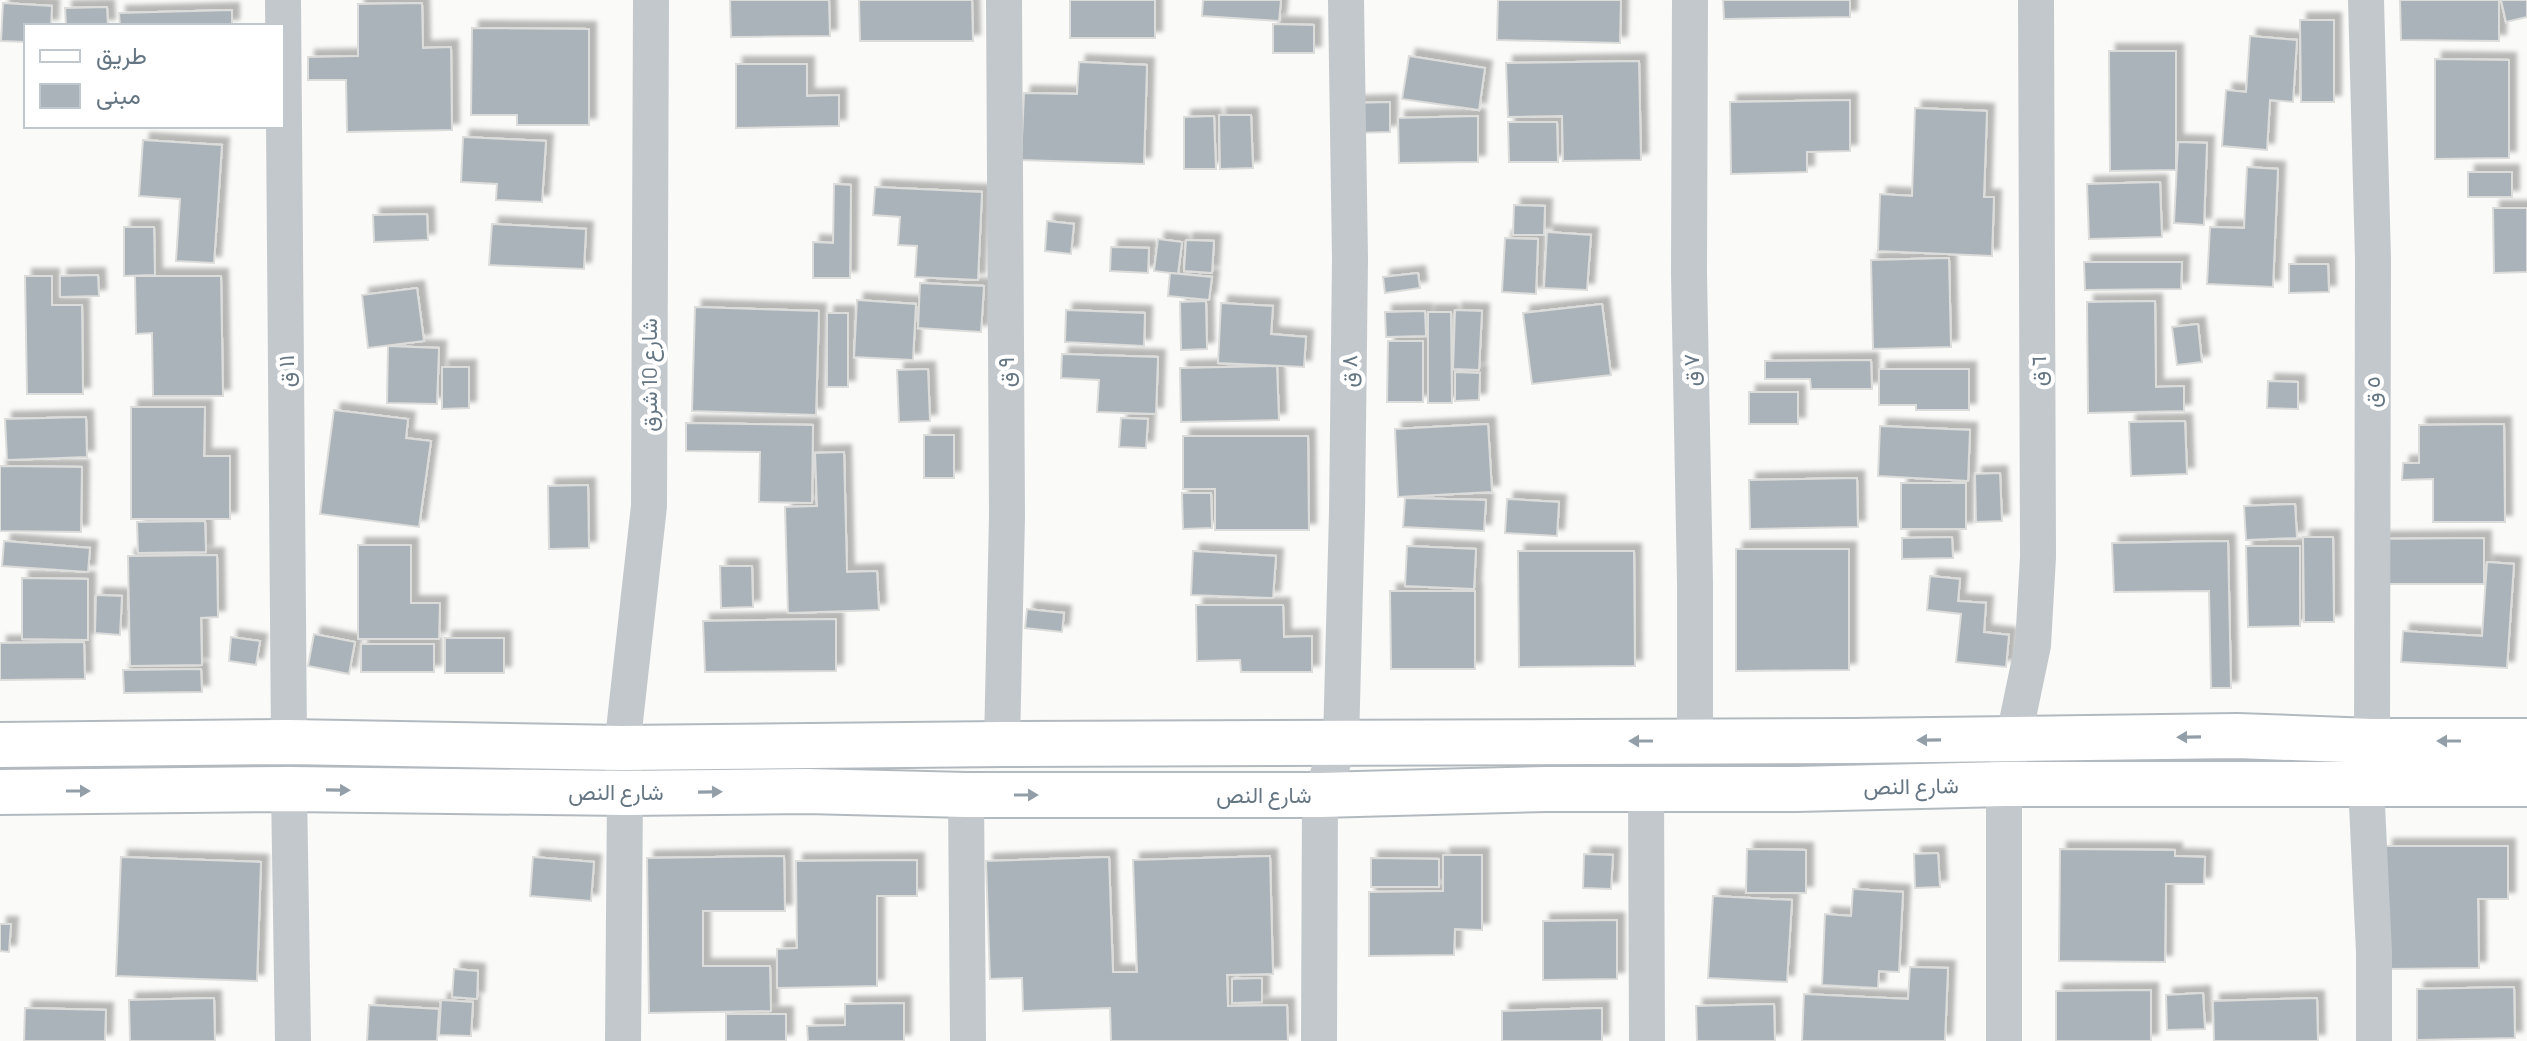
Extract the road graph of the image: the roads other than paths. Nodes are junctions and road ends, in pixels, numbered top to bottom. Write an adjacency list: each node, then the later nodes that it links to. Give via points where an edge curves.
1 (283, 0): 8 (street, ١١ ق)
2 (651, 0): 18 (street, شارع 10 شرق, via 649,506)
3 (1004, 0): 16 (street, ٩ ق, via 1007,516)
4 (1346, 0): 15 (street, ٨ ق, via 1350,259)
5 (1690, 0): 11 (street, ٧ ق)
6 (2036, 0): 10 (street, ٦ ق, via 2038,557 2033,645)
7 (2366, 0): 12 (street, ٥ ق, via 2373,258)
8 (283, 24)
9 (284, 124): 14 (street, ١١ ق)
10 (2014, 739): 11 (main road, شارع النص, one-way to 11); 12 (main road, شارع النص, one-way to 10, via 2237,736); 19 (street, ٦ ق)
11 (1695, 741): 15 (main road, شارع النص, one-way to 15)
12 (2372, 741): 13 (main road, شارع النص, one-way to 12); 20 (street, ٥ ق)
13 (2527, 741)
14 (289, 742): 17 (main road, شارع النص); 18 (main road, شارع النص)
15 (1341, 742): 16 (main road, شارع النص); 27 (street)
16 (1002, 744): 18 (main road, شارع النص)
17 (0, 745)
18 (622, 748): 25 (street, شارع 10 شرق)
19 (2004, 784): 20 (main road, شارع النص); 23 (main road, شارع النص); 33 (street, ٦ ق)
20 (2366, 784): 21 (main road, شارع النص); 34 (street, ٥ ق)
21 (2527, 784)
22 (289, 789): 24 (main road, شارع النص, one-way to 22); 25 (main road, شارع النص, one-way to 25); 28 (street)
23 (1646, 790): 27 (main road, شارع النص); 32 (street)
24 (0, 792)
25 (625, 793): 26 (main road, شارع النص, one-way to 26); 29 (street, شارع 10 شرق)
26 (966, 795): 27 (main road, شارع النص, one-way to 27); 30 (street)
27 (1320, 795): 31 (street)
28 (293, 1041)
29 (623, 1041)
30 (968, 1041)
31 (1319, 1041)
32 (1647, 1041)
33 (2004, 1041)
34 (2374, 1041)

